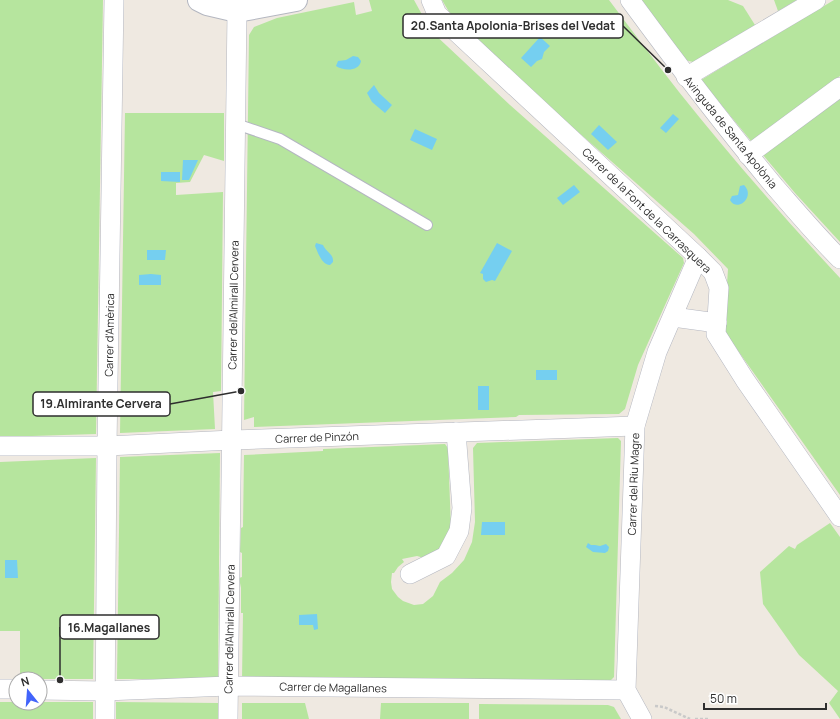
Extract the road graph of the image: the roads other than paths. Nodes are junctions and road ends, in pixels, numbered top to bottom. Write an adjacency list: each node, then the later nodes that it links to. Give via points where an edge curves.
1 (114, 0): 21 (street, Carrer d'Amèrica)
2 (199, 0): 7 (street)
3 (296, 0): 7 (street)
4 (431, 0): 13 (street, Carrer de la Font de la Carrasquera, via 437,14)
5 (630, 0): 8 (street, Avinguda de Santa Apolònia)
6 (816, 0): 8 (street)
7 (237, 11): 10 (street, Carrer del'Almirall Cervera)
8 (686, 77): 11 (street, Avinguda de Santa Apolònia)
9 (840, 87): 11 (street)
10 (236, 124): 12 (lane, via 280,139); 19 (street, Carrer del'Almirall Cervera)
11 (748, 155): 14 (street, Avinguda de Santa Apolònia)
12 (427, 225)
13 (698, 257): 15 (street, Carrer del Riu Magre); 16 (street, Carrer de la Font de la Carrasquera, via 713,272 719,288)
14 (840, 259)
15 (674, 317): 16 (street); 17 (street, Carrer del Riu Magre, via 657,352)
16 (717, 323): 22 (street, Carrer de la Font de la Carrasquera, via 716,334 745,380)
17 (635, 426): 18 (street, Carrer de Pinzón); 27 (street, Carrer del Riu Magre)
18 (456, 432): 19 (street, Carrer de Pinzón); 23 (street, via 462,508 458,531 446,556)
19 (232, 440): 21 (street, Carrer de Pinzón); 24 (street, Carrer del'Almirall Cervera)
20 (0, 446): 21 (street, Carrer de Pinzón)
21 (107, 446): 26 (street, Carrer d'Amèrica)
22 (840, 517)
23 (410, 574)
24 (228, 686): 26 (street, Carrer de Magallanes); 27 (street, Carrer de Magallanes); 30 (street, Carrer del'Almirall Cervera)
25 (48, 690): 26 (street, Carrer de Magallanes)
26 (106, 690): 29 (street, Carrer d'Amèrica)
27 (626, 690): 28 (street)
28 (648, 712)
29 (105, 719)
30 (228, 719)

